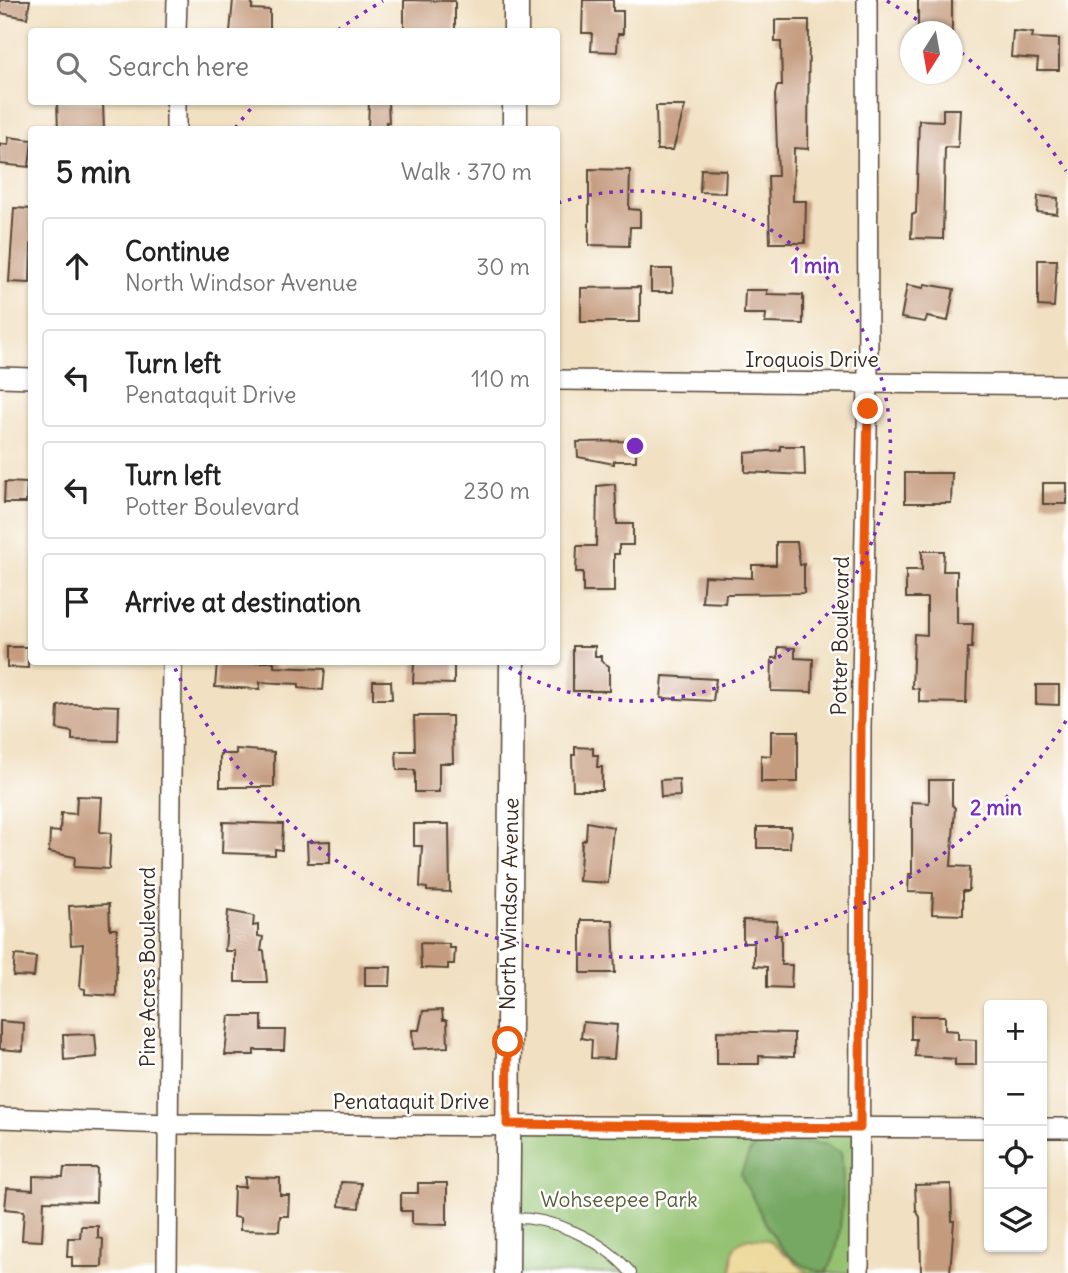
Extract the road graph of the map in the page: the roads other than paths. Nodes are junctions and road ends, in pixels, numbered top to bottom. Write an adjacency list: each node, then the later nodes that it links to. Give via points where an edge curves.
1 (177, 0): 4 (street)
2 (516, 0): 5 (street)
3 (867, 0): 13 (street, Potter Boulevard)
4 (176, 28)
5 (516, 28)
6 (176, 105): 8 (street)
7 (515, 105): 9 (street)
8 (176, 126)
9 (515, 126)
10 (0, 377): 11 (street)
11 (28, 378)
12 (560, 380): 13 (street, Iroquois Drive)
13 (868, 382): 14 (street, Iroquois Drive); 20 (street, Potter Boulevard)
14 (1068, 385)
15 (172, 665): 18 (street, Pine Acres Boulevard)
16 (512, 665): 19 (street, North Windsor Avenue)
17 (0, 1118): 18 (street, Penataquit Drive)
18 (169, 1124): 19 (street, Penataquit Drive); 25 (street, Pine Acres Boulevard)
19 (507, 1124): 20 (street, Penataquit Drive); 24 (street, North Windsor Avenue)
20 (860, 1128): 21 (street, Penataquit Drive); 28 (street, Potter Boulevard)
21 (984, 1128)
22 (1047, 1128): 23 (street)
23 (1068, 1128)
24 (507, 1218): 26 (street, North Windsor Avenue); 27 (lane, via 576,1232 619,1258)
25 (167, 1273)
26 (507, 1273)
27 (631, 1273)
28 (859, 1273)

